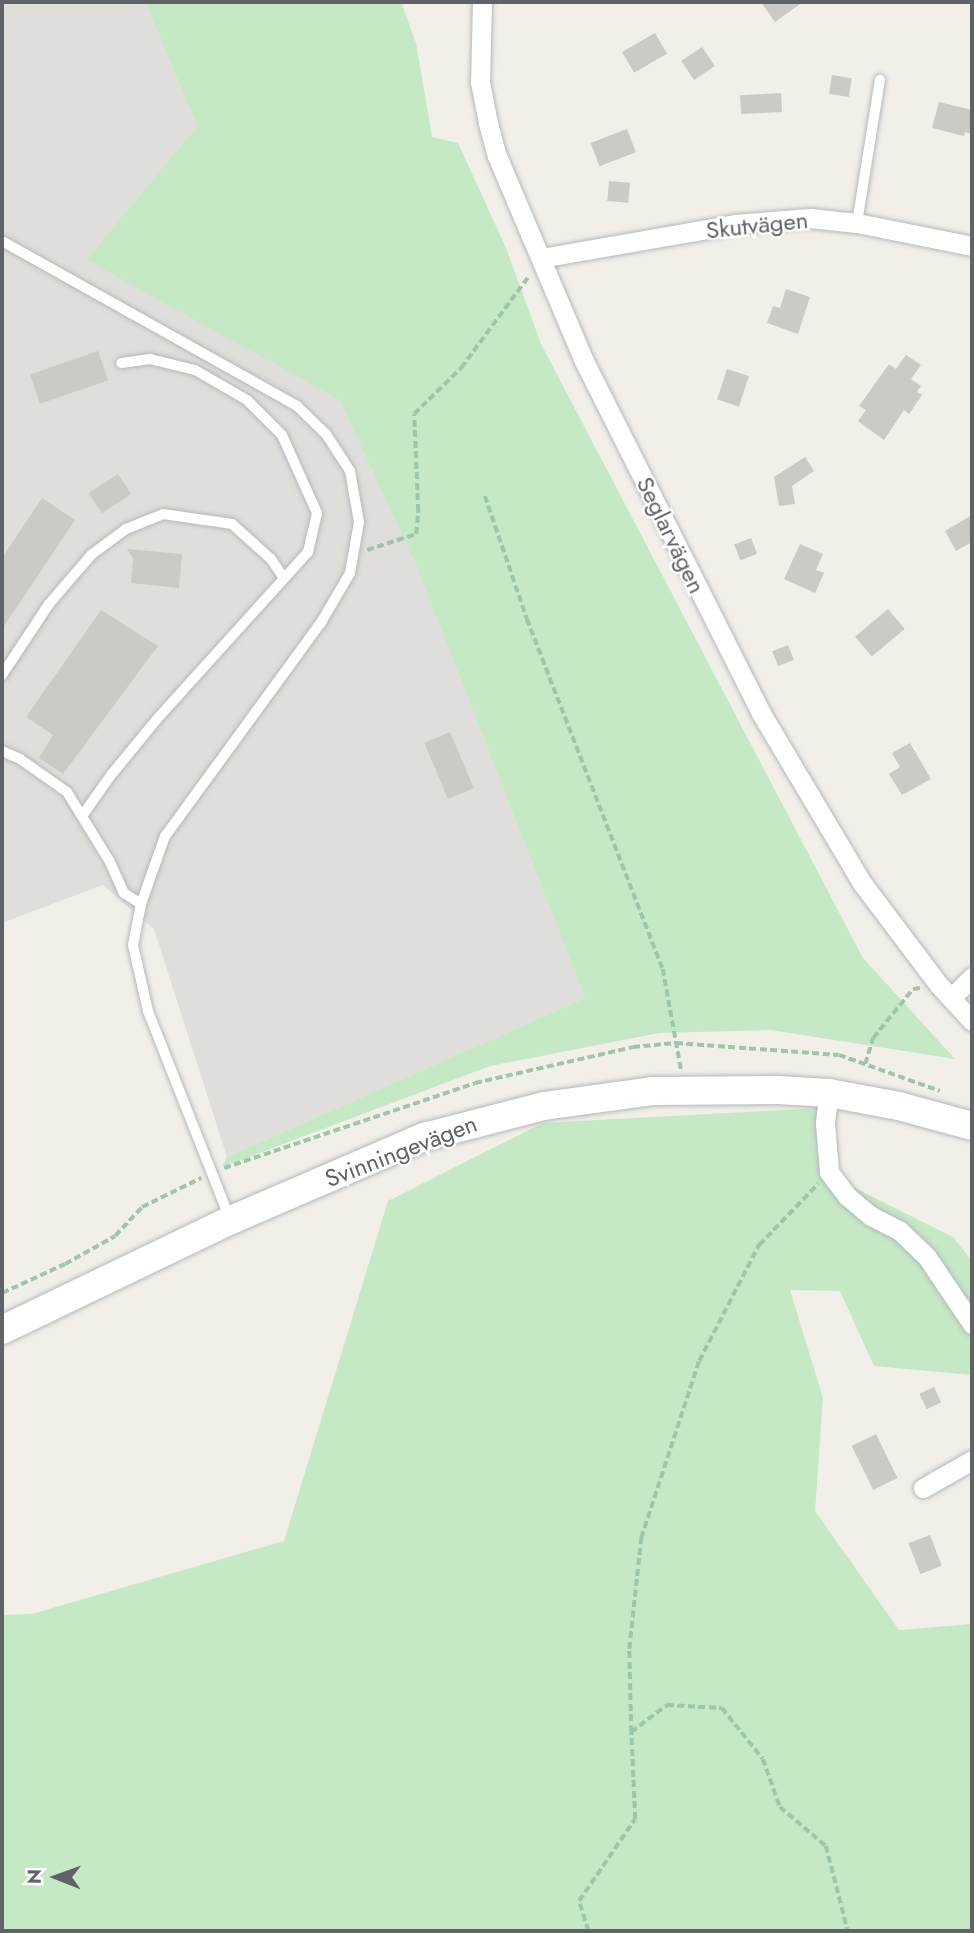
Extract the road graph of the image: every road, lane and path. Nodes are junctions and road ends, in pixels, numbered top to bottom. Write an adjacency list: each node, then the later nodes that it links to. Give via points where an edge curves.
1 (482, 2): 6 (street, Seglarvägen, via 480,82 488,124)
2 (880, 80): 3 (lane)
3 (857, 223): 5 (street, Skutvägen); 6 (street, Skutvägen, via 810,218 735,224)
4 (2, 241): 9 (lane, via 297,406 326,433 350,471 359,522)
5 (972, 246)
6 (541, 258): 9 (path, via 461,369 414,414 416,534); 16 (street, Seglarvägen, via 584,361 761,713 862,883)
7 (121, 363): 10 (lane, via 150,359 195,370 247,400 282,435 317,513 308,552)
8 (485, 496): 19 (path, via 527,619 663,969)
9 (354, 554): 14 (lane, via 350,573 322,621 165,836)
10 (284, 578): 11 (lane, via 271,559 232,524 163,514 126,529 91,555 50,604); 13 (lane, via 158,719)
11 (2, 675)
12 (2, 751): 13 (lane, via 20,758 67,792)
13 (82, 816): 14 (lane, via 124,893)
14 (141, 904): 23 (lane, via 133,945 148,1011)
15 (972, 977): 16 (street)
16 (945, 991): 17 (street, Seglarvägen); 18 (path, via 912,989 873,1038)
17 (972, 1021)
18 (865, 1065)
19 (685, 1090): 20 (main road, Svinningevägen); 23 (main road, Svinningevägen, via 597,1097 473,1122 424,1137)
20 (830, 1093): 21 (main road, Svinningevägen); 22 (street, via 825,1123)
21 (972, 1126)
22 (829, 1172): 24 (street, via 846,1196 900,1231 927,1257); 28 (path, via 759,1245 699,1361 641,1538 629,1649)
23 (230, 1220): 25 (main road, Svinningevägen)
24 (972, 1324)
25 (2, 1330)
26 (972, 1460): 27 (street)
27 (923, 1488)
28 (631, 1732): 29 (path, via 635,1819 579,1900); 30 (path, via 667,1705 722,1707 763,1759 780,1807 826,1846)
29 (588, 1931)
30 (848, 1931)

